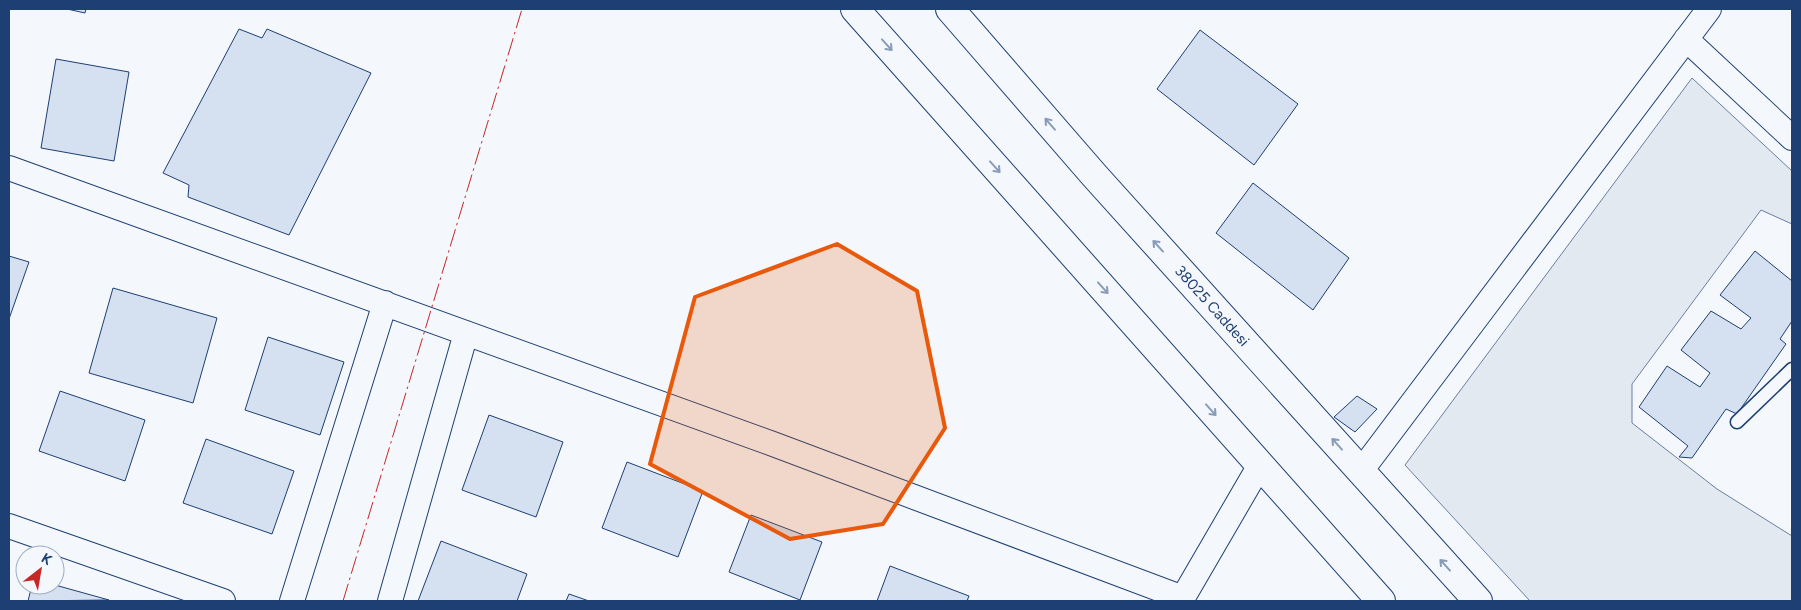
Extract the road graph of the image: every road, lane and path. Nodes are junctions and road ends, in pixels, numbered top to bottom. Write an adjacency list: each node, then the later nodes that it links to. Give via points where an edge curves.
1 (855, 9): 11 (main road, one-way to 11)
2 (950, 9): 12 (main road, 38025 Caddesi, one-way to 2)
3 (1709, 9): 4 (street)
4 (1686, 39): 5 (street); 12 (street)
5 (1792, 138)
6 (9, 168): 7 (street)
7 (385, 303): 8 (street); 16 (street)
8 (466, 333): 14 (street, via 773,444); 17 (street)
9 (1792, 369): 10 (lane)
10 (1737, 422)
11 (1260, 465): 14 (street); 18 (main road)
12 (1360, 471): 19 (main road, 38025 Caddesi, one-way to 12)
13 (9, 528): 15 (street)
14 (1182, 600)
15 (223, 601)
16 (292, 601)
17 (390, 601)
18 (1381, 601)
19 (1478, 601)

